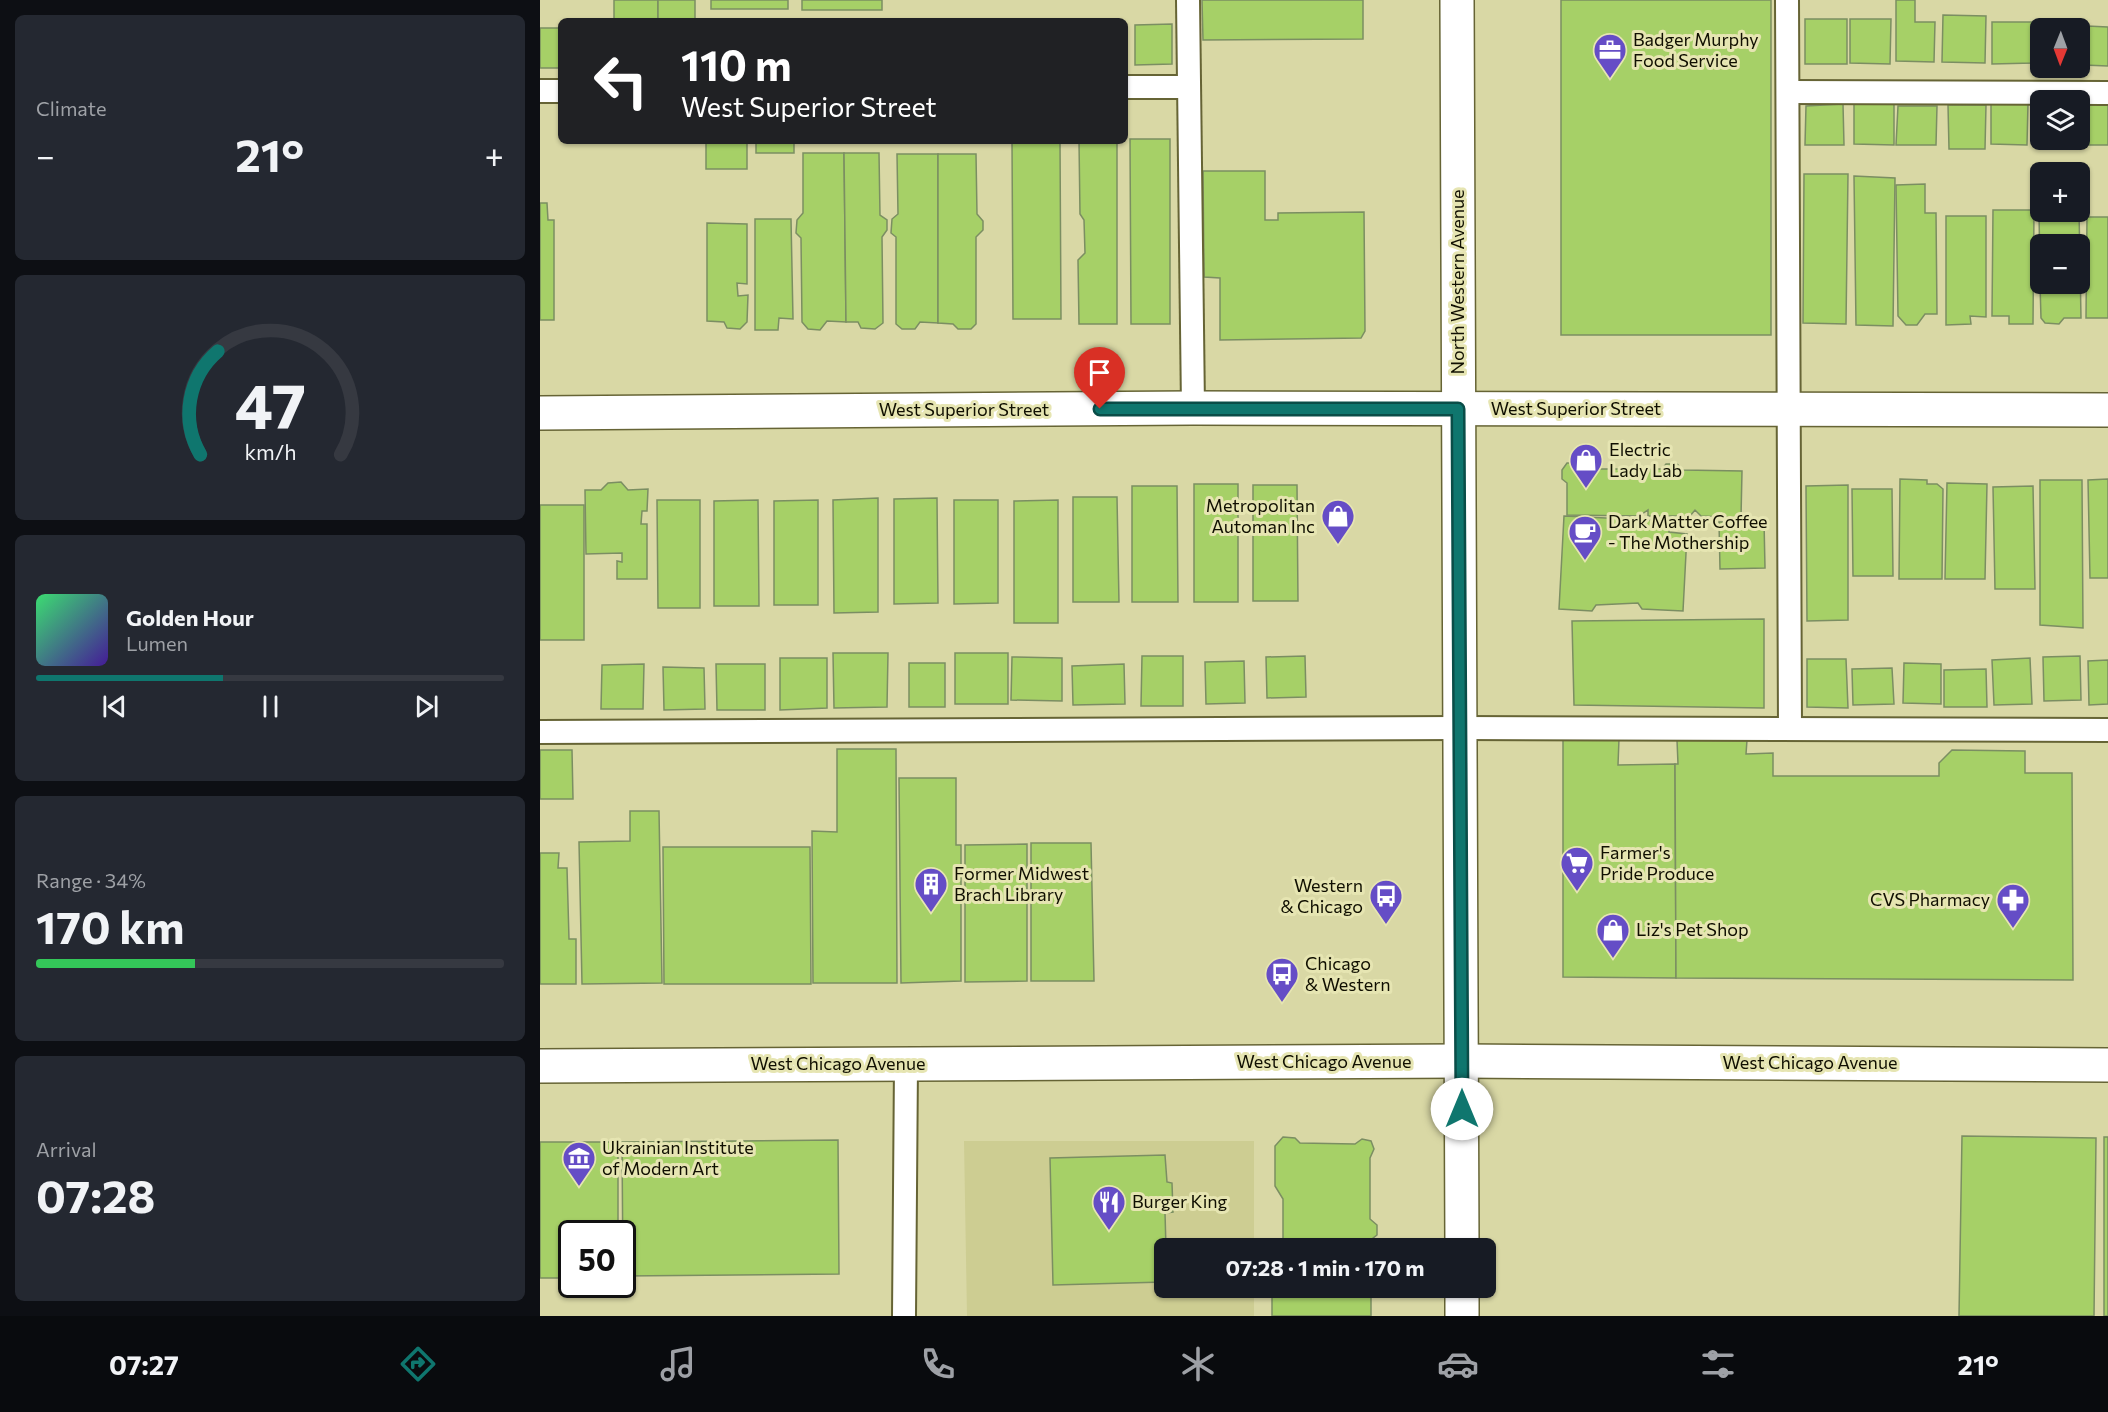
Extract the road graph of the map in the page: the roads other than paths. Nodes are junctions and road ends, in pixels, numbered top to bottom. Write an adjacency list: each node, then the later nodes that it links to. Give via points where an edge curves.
1 (1188, 0): 5 (lane)
2 (1457, 0): 11 (main road, North Western Avenue)
3 (1787, 0): 8 (lane)
4 (1128, 87): 5 (lane)
5 (1189, 87): 10 (lane)
6 (540, 91): 7 (lane)
7 (558, 91)
8 (1788, 92): 9 (lane); 12 (lane)
9 (2108, 93)
10 (1193, 408): 11 (main road, West Superior Street); 14 (main road, West Superior Street)
11 (1458, 409): 12 (main road, West Superior Street); 15 (main road, North Western Avenue)
12 (1789, 410): 13 (main road, West Superior Street); 16 (lane)
13 (2108, 410)
14 (540, 413)
15 (1460, 728): 16 (lane); 18 (lane); 19 (main road, North Western Avenue)
16 (1790, 729): 17 (lane)
17 (2108, 730)
18 (540, 732)
19 (1461, 1062): 20 (main road, West Chicago Avenue); 22 (main road, West Chicago Avenue); 23 (main road, North Western Avenue)
20 (906, 1064): 21 (main road, West Chicago Avenue); 25 (lane)
21 (540, 1065)
22 (2108, 1065)
23 (1462, 1238)
24 (1462, 1298): 26 (main road)
25 (904, 1316)
26 (1462, 1316)

